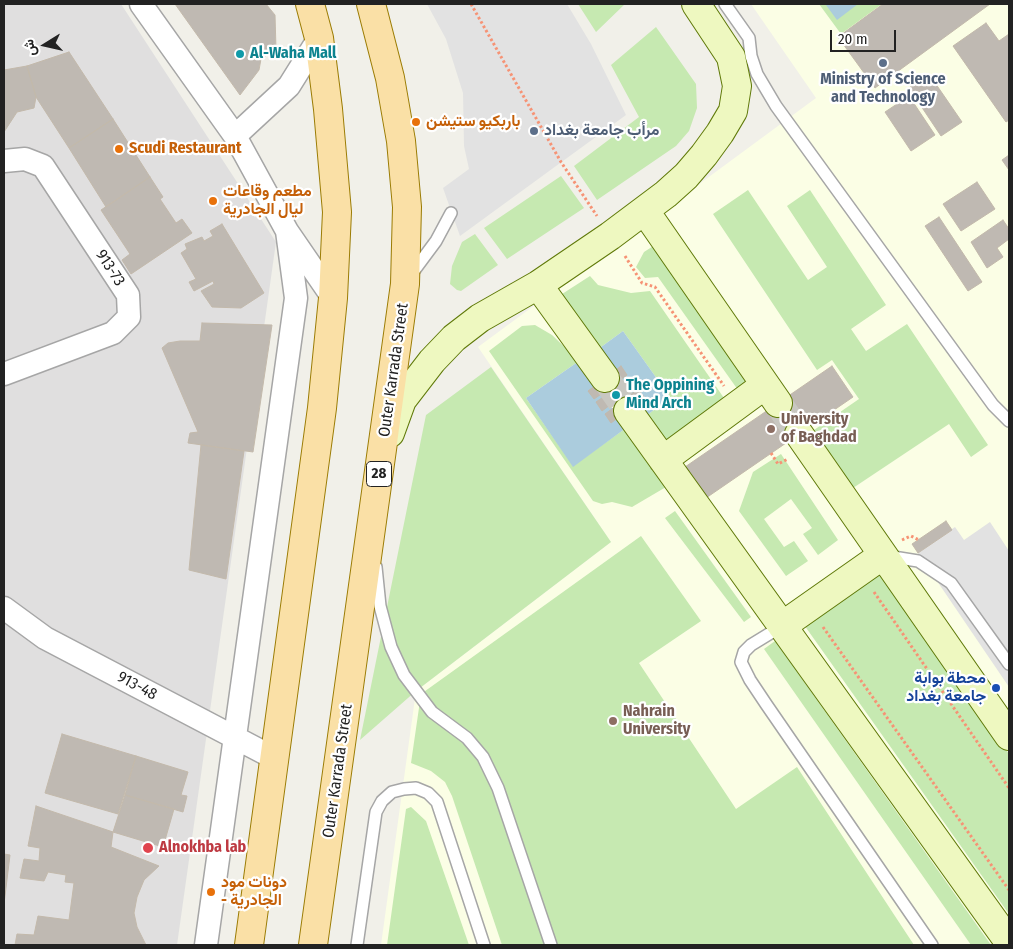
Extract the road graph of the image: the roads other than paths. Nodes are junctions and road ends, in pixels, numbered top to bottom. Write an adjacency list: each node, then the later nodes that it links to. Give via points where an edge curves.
1 (141, 4): 9 (street)
2 (310, 4): 6 (main road)
3 (371, 4): 14 (main road, Outer Karrada Street / 28, via 390,78 401,141 407,208)
4 (696, 4): 8 (street, via 731,58)
5 (725, 4): 7 (lane, via 749,38)
6 (319, 38): 9 (street, via 289,86); 16 (main road, via 337,212)
7 (751, 56): 8 (lane, via 750,74); 20 (lane, via 757,74 776,106 993,405)
8 (737, 86): 11 (street, via 733,111 704,155 673,188)
9 (235, 136): 13 (street)
10 (4, 161): 17 (street, 913-73, via 25,159 43,166 128,295 129,317 113,333)
11 (645, 210): 15 (street); 22 (street, via 771,394)
12 (451, 213): 14 (lane, via 436,241)
13 (287, 231): 16 (street); 29 (street, via 296,298)
14 (405, 284): 23 (main road, Outer Karrada Street / 28)
15 (538, 285): 18 (street); 23 (street, via 480,318 432,361 402,400)
16 (333, 298): 30 (main road, via 322,408)
17 (4, 374)
18 (605, 378)
19 (628, 411): 22 (street)
20 (1009, 422)
21 (799, 434): 24 (street)
22 (663, 460): 26 (street)
23 (378, 486): 34 (main road, Outer Karrada Street / 28); 37 (lane, via 375,560 380,606 391,647 404,675 422,701 467,738 483,757 498,788)
24 (883, 555): 26 (street); 27 (lane, via 918,561 951,583); 28 (street)
25 (4, 608): 29 (street, 913-48, via 45,638)
26 (782, 626): 31 (street); 38 (lane, via 751,645 741,662 766,704)
27 (1009, 664)
28 (1009, 736)
29 (235, 738): 30 (street, 913-48); 32 (street)
30 (274, 758): 33 (main road)
31 (1009, 942)
32 (206, 945)
33 (249, 945)
34 (313, 945)
35 (357, 945): 36 (lane, via 376,812 392,792 416,788 437,802)
36 (484, 945)
37 (550, 945)
38 (932, 945)

